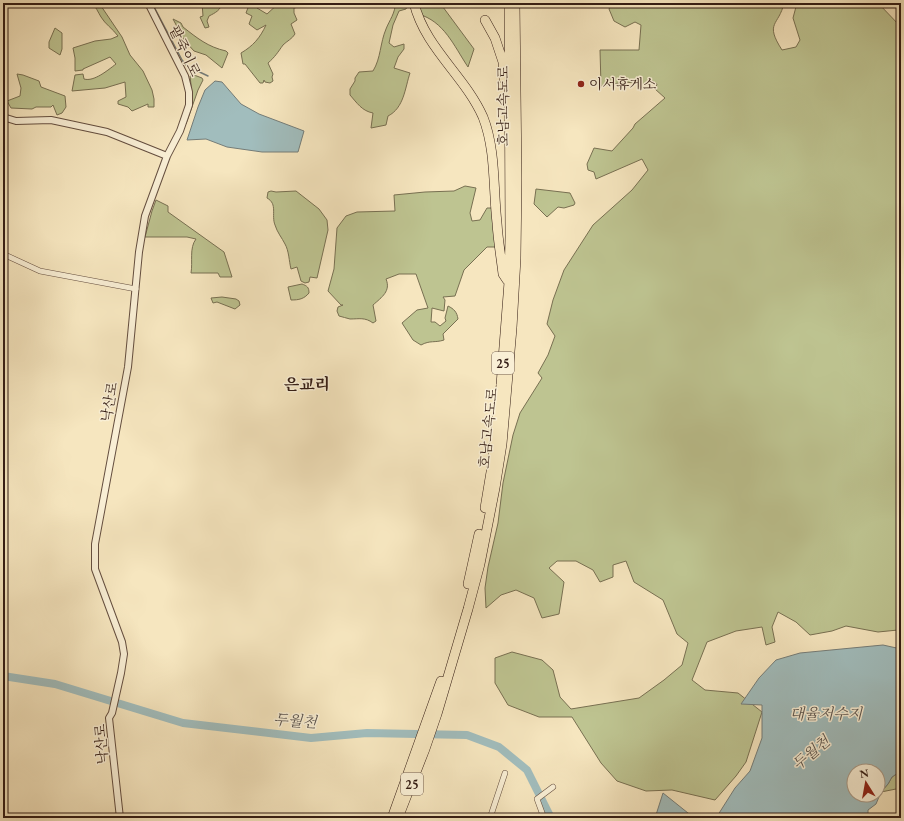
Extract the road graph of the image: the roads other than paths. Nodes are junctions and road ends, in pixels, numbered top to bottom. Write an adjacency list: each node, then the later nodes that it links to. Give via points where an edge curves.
1 (148, 3): 10 (street, 팥죽이로, via 186,76 189,92 180,132)
2 (414, 3): 12 (highway, via 420,23 430,40 474,100 485,123 492,156 503,274)
3 (509, 3): 9 (highway, 호남고속도로 / 25)
4 (515, 3): 7 (highway, 호남고속도로 / 25)
5 (519, 3): 7 (highway)
6 (485, 20): 9 (highway, via 495,38 503,62 505,106)
7 (516, 41): 14 (highway, 호남고속도로 / 25, via 516,258 502,444 480,564)
8 (5, 120): 10 (street, via 52,120 106,132)
9 (509, 125): 12 (highway, 호남고속도로 / 25)
10 (167, 156): 13 (street, 낙산로, via 145,216)
11 (3, 254): 13 (street, via 40,271)
12 (508, 282): 14 (highway, 호남고속도로 / 25, via 499,400 484,513 462,609)
13 (136, 289): 18 (street, 낙산로, via 128,367 95,544 95,568 124,654 109,718)
14 (433, 715): 15 (highway, 호남고속도로 / 25)
15 (421, 750): 19 (highway, 호남고속도로 / 25); 20 (highway, 호남고속도로 / 25)
16 (505, 773): 21 (street)
17 (553, 787): 22 (street, via 537,799)
18 (120, 818)
19 (392, 818)
20 (398, 818)
21 (490, 818)
22 (544, 818)

